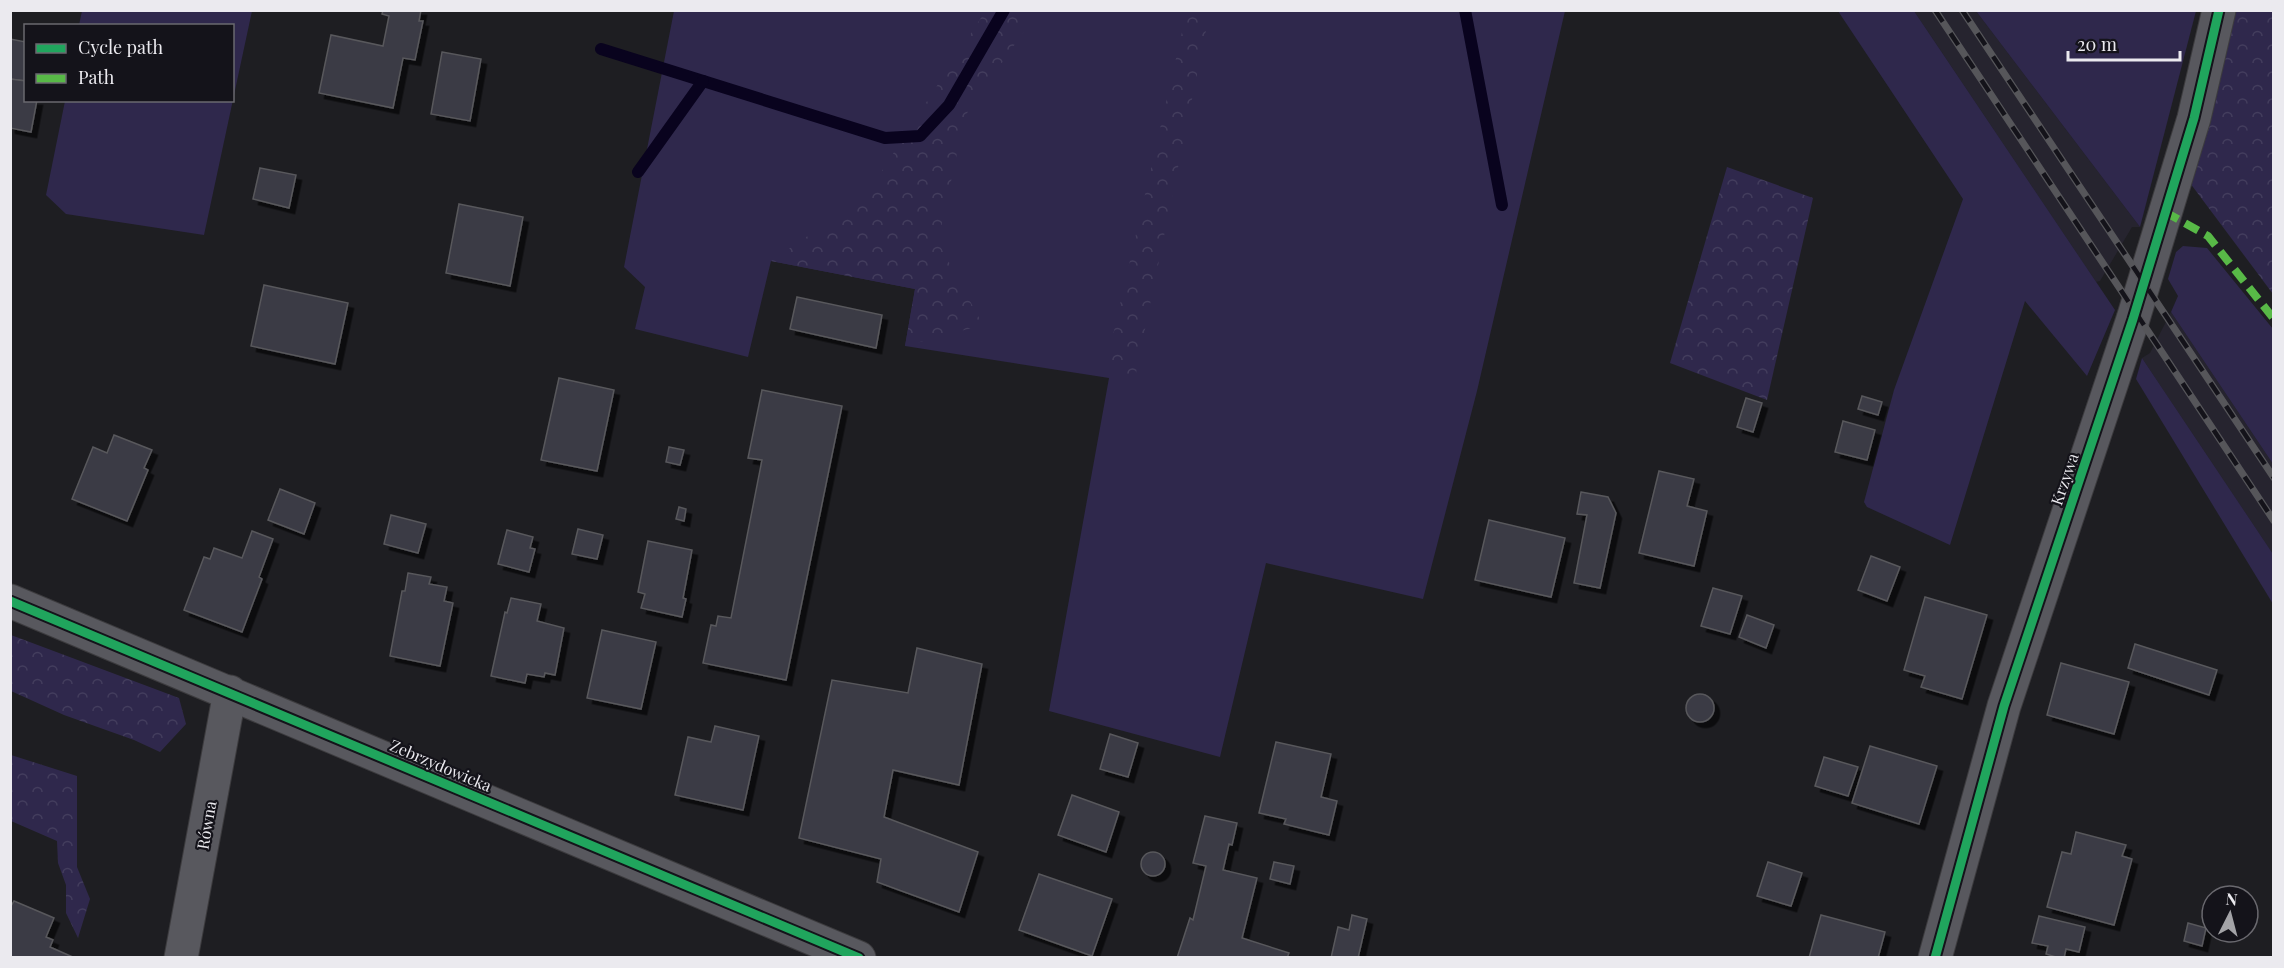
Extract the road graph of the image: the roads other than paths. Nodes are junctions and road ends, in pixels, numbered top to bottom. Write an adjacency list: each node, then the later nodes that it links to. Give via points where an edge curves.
1 (2219, 10): 6 (street, Krzywa, via 2194,118 2133,319 2004,706)
2 (10, 601): 3 (street, Zebrzydowicka)
3 (230, 692): 4 (street, Równa); 5 (street, Zebrzydowicka)
4 (181, 957)
5 (859, 957)
6 (1935, 957)

